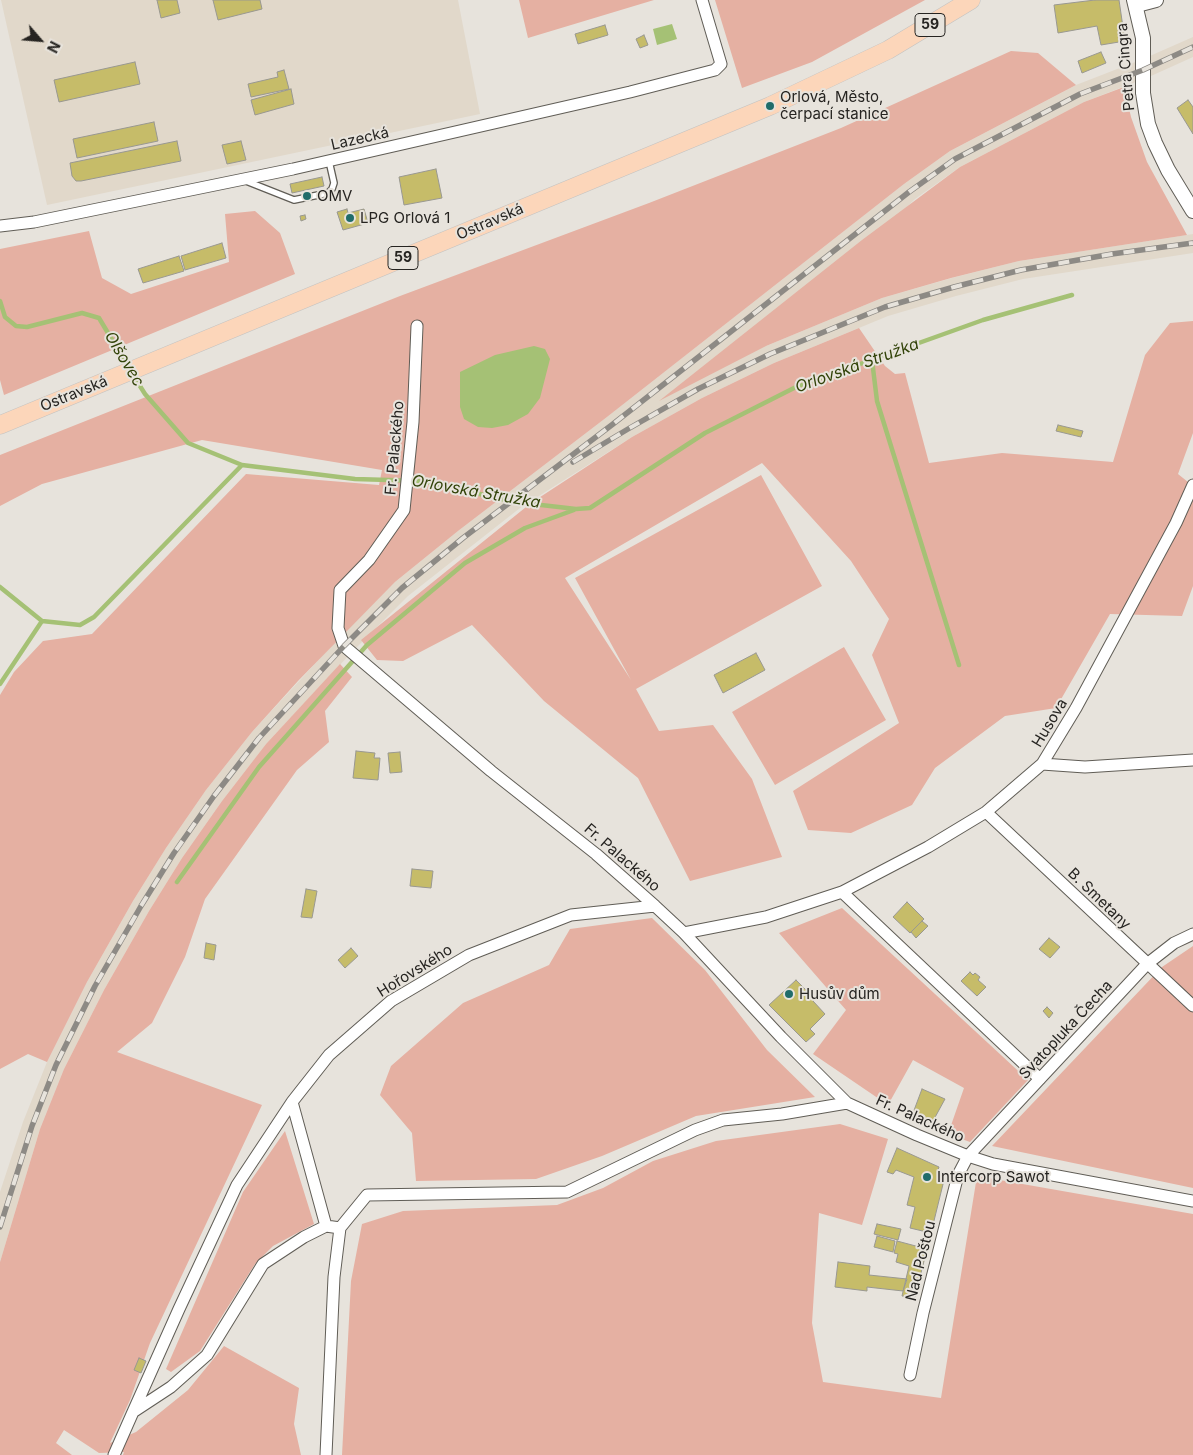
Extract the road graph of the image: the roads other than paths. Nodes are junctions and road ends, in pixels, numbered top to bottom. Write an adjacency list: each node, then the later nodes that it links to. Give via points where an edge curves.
1 (702, 0): 5 (street, Lazecká, via 721,64 715,70)
2 (971, 0): 10 (main road, Ostravská / 59, via 888,50 770,106)
3 (1156, 0): 4 (street)
4 (1135, 3): 7 (street, Petra Cingra, via 1143,38 1143,93 1148,124 1168,170)
5 (329, 161): 6 (street, Lazecká); 6 (lane, via 334,183 332,189 294,200)
6 (244, 180): 8 (street, Lazecká)
7 (1193, 211)
8 (0, 226)
9 (417, 326): 16 (street, Fr. Palackého, via 413,422 404,510 369,560 340,590 338,628 344,646)
10 (0, 425)
11 (1193, 485): 13 (street, Husova, via 1176,524)
12 (1193, 760): 13 (street, via 1085,767)
13 (1042, 764): 14 (street, Husova)
14 (986, 812): 15 (street, Husova); 19 (street, B. Smetany)
15 (842, 892): 17 (street, Husova, via 766,917); 21 (street)
16 (655, 906): 17 (street, Fr. Palackého); 22 (street, Hořovského, via 571,915 469,955 391,1001 330,1055)
17 (684, 933): 23 (street, Fr. Palackého)
18 (1193, 934): 19 (street, Svatopluka Čecha, via 1174,943)
19 (1147, 964): 20 (street, B. Smetany); 21 (street, Svatopluka Čecha)
20 (1193, 1006)
21 (1040, 1079): 24 (street, Svatopluka Čecha)
22 (292, 1102): 26 (street); 29 (street, Hořovského, via 237,1185)
23 (847, 1103): 24 (street, Fr. Palackého); 27 (street, via 723,1120 695,1130 567,1192 367,1195)
24 (968, 1156): 25 (street, Fr. Palackého, via 1017,1169); 28 (street, Nad Poštou, via 958,1175)
25 (1193, 1201)
26 (326, 1226): 27 (street); 29 (street, via 263,1264 207,1355 171,1387)
27 (340, 1228): 31 (street, via 334,1277)
28 (910, 1375)
29 (134, 1412): 30 (street)
30 (114, 1455)
31 (326, 1455)

